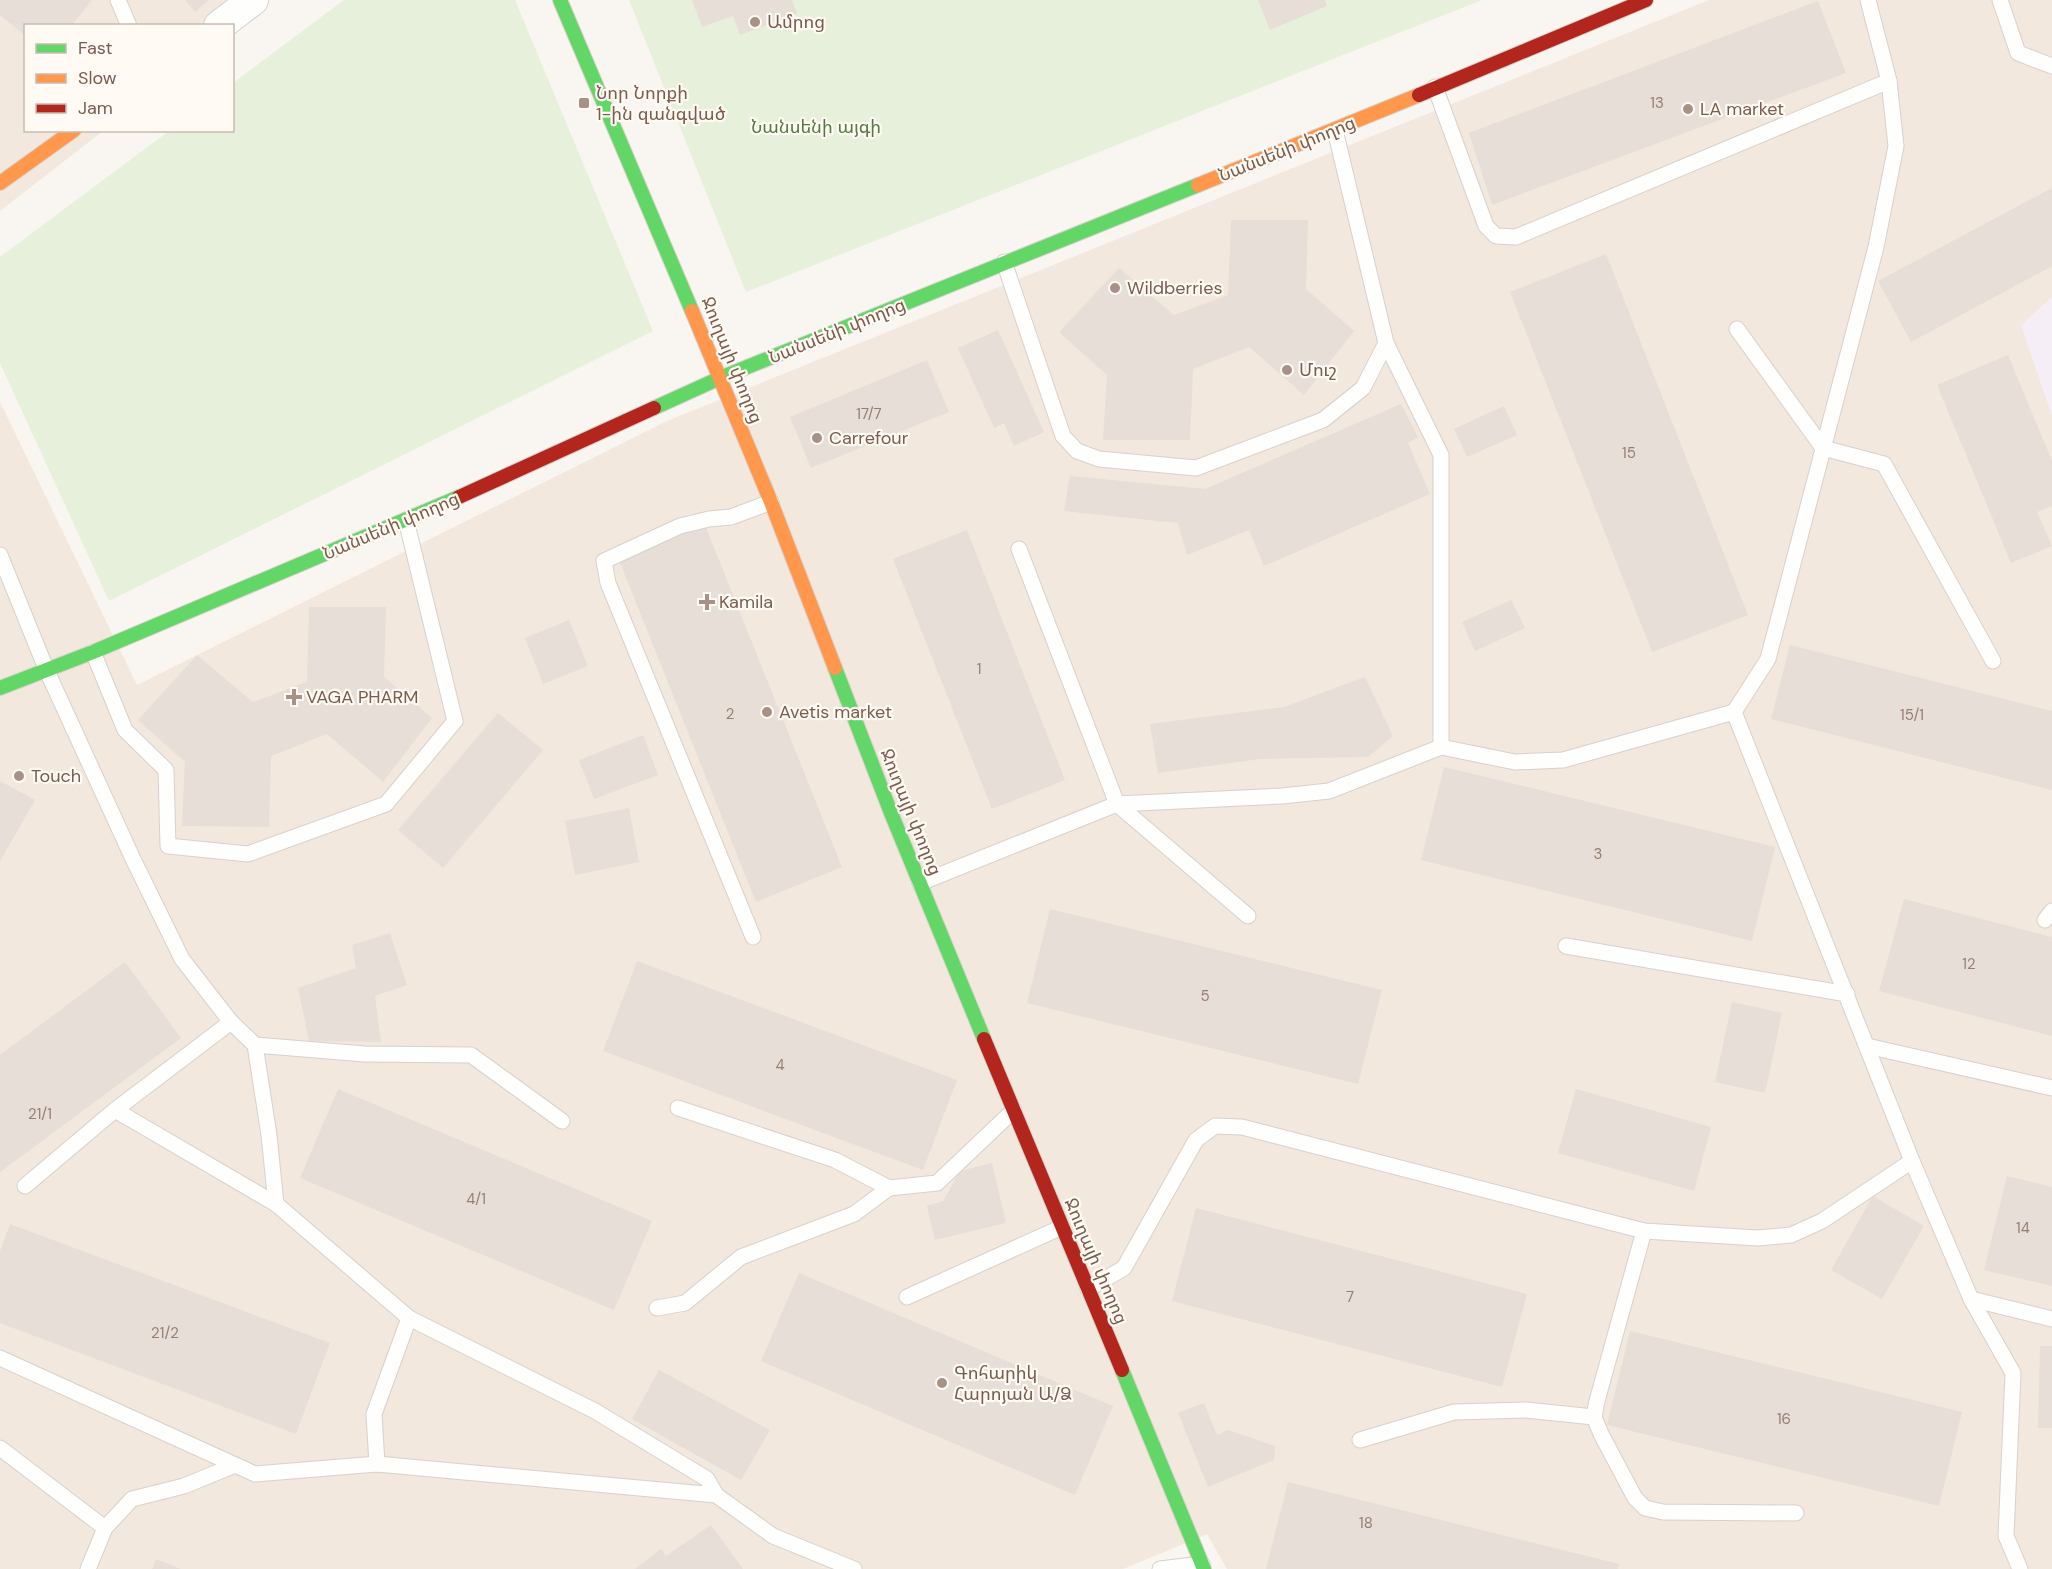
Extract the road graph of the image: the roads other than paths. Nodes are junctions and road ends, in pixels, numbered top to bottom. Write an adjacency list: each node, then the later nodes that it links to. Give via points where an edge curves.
1 (118, 0): 7 (lane)
2 (253, 0): 8 (street)
3 (560, 0): 18 (street, Ջուղայի փողոց)
4 (1646, 0): 11 (street, Նանսենի փողոց)
5 (1868, 0): 10 (lane)
6 (2000, 0): 9 (lane, via 2018,53)
7 (128, 24)
8 (222, 24)
9 (2052, 66)
10 (1889, 81): 11 (lane, via 1516,237 1496,236 1486,226); 19 (lane, via 1896,146 1876,247)
11 (1435, 87): 12 (street, Նանսենի փողոց)
12 (1335, 130): 15 (street, Նանսենի փողոց); 17 (lane)
13 (71, 132): 14 (street)
14 (0, 183)
15 (1004, 262): 17 (lane, via 1063,436 1077,451 1099,459 1196,468 1323,420 1363,388); 18 (street, Նանսենի փողոց)
16 (1737, 329): 19 (lane)
17 (1386, 343): 29 (lane, via 1442,455)
18 (720, 378): 20 (street, Ջուղայի փողոց); 21 (street, Նանսենի փողոց)
19 (1823, 448): 25 (lane, via 1884,464); 28 (lane, via 1768,659)
20 (771, 502): 31 (street, Ջուղայի փողոց); 33 (lane, via 731,517 680,526 604,561 608,583)
21 (406, 520): 24 (street, Նանսենի փողոց); 24 (lane, via 455,721 386,804 248,854 168,846 166,770 125,730)
22 (1019, 549): 30 (lane)
23 (0, 555): 26 (lane)
24 (93, 652): 26 (street, Նանսենի փողոց)
25 (1993, 661)
26 (47, 671): 27 (street, Նանսենի փողոց); 36 (lane, via 182,959)
27 (0, 688)
28 (1734, 712): 29 (lane, via 1563,760 1515,762); 35 (lane)
29 (1442, 747): 30 (lane, via 1329,791)
30 (1117, 804): 31 (lane); 32 (lane)
31 (920, 883): 42 (street, Ջուղայի փողոց)
32 (1248, 916)
33 (753, 937)
34 (1566, 946): 35 (lane)
35 (1847, 994): 38 (lane)
36 (231, 1022): 37 (lane); 41 (lane)
37 (255, 1045): 43 (lane, via 365,1054 471,1055); 47 (lane)
38 (1867, 1046): 39 (lane); 44 (lane)
39 (2052, 1088)
40 (678, 1108): 46 (lane, via 835,1160)
41 (115, 1110): 45 (lane); 47 (lane)
42 (1014, 1110): 46 (lane, via 937,1183); 48 (street, Ջուղայի փողոց)
43 (562, 1121)
44 (1912, 1161): 49 (lane, via 1822,1221 1791,1235 1758,1238); 52 (lane)
45 (26, 1186)
46 (889, 1188): 53 (lane, via 854,1214 741,1257 686,1303)
47 (276, 1204): 54 (lane)
48 (1062, 1227): 50 (street, Ջուղայի փողոց); 51 (lane)
49 (1644, 1230): 50 (lane, via 1242,1127 1215,1126 1196,1140 1124,1269); 57 (lane)
50 (1088, 1289): 65 (street, Ջուղայի փողոց)
51 (907, 1297)
52 (1971, 1299): 55 (lane); 69 (lane, via 2013,1373 2006,1536)
53 (657, 1308)
54 (409, 1318): 60 (lane, via 374,1414); 62 (lane, via 595,1411 707,1479)
55 (2052, 1319)
56 (0, 1358): 61 (lane)
57 (1594, 1417): 58 (lane, via 1526,1410 1454,1412); 63 (lane, via 1635,1498 1645,1508 1663,1512)
58 (1360, 1440)
59 (0, 1448): 64 (lane)
60 (377, 1464): 61 (lane, via 255,1474); 62 (lane)
61 (235, 1465): 64 (lane, via 184,1486 132,1499)
62 (717, 1495): 67 (lane, via 773,1536)
63 (1796, 1513)
64 (105, 1528): 66 (lane)
65 (1203, 1566): 68 (lane)
66 (88, 1569)
67 (854, 1569)
68 (1160, 1569)
69 (2020, 1569)

